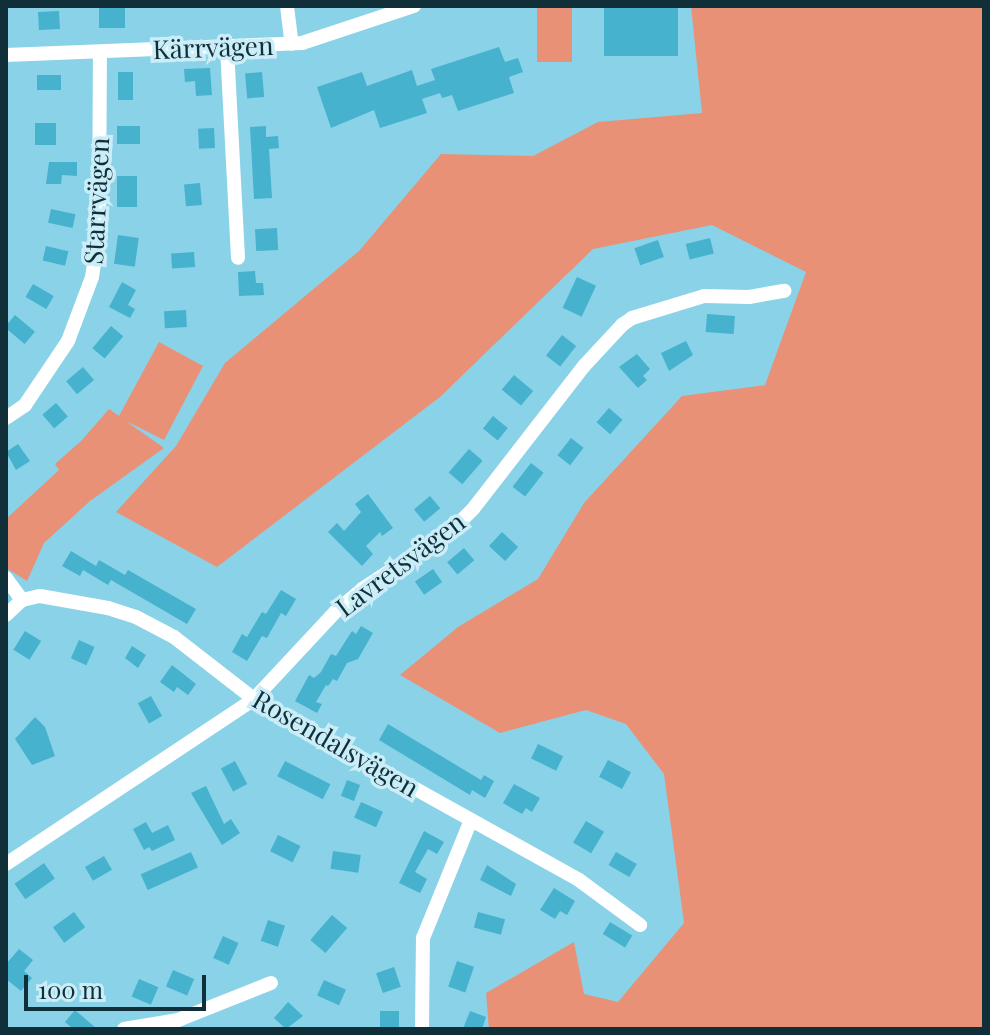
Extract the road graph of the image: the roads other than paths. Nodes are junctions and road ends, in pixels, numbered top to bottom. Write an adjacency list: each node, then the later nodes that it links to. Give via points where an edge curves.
1 (287, 6): 3 (street)
2 (414, 6): 3 (street, Kärrvägen)
3 (292, 44): 4 (street, Kärrvägen)
4 (227, 48): 5 (street, Kärrvägen); 7 (street)
5 (100, 52): 6 (street, Kärrvägen); 9 (street, Starrvägen, via 99,216 92,277 68,341 25,405)
6 (6, 55)
7 (238, 258)
8 (784, 291): 13 (street, Lavretsvägen, via 704,296 622,325 473,509 451,531 335,612)
9 (6, 418)
10 (6, 578): 11 (street)
11 (22, 600): 12 (street); 13 (street, Rosendalsvägen, via 40,596 136,617 174,637)
12 (6, 615)
13 (254, 699): 14 (street, Rosendalsvägen); 15 (street, Lavretsvägen)
14 (471, 820): 16 (street, Rosendalsvägen, via 579,880); 20 (street, via 423,938)
15 (6, 864)
16 (640, 925)
17 (271, 983): 18 (street)
18 (168, 1026): 19 (street)
19 (124, 1029)
20 (422, 1029)

